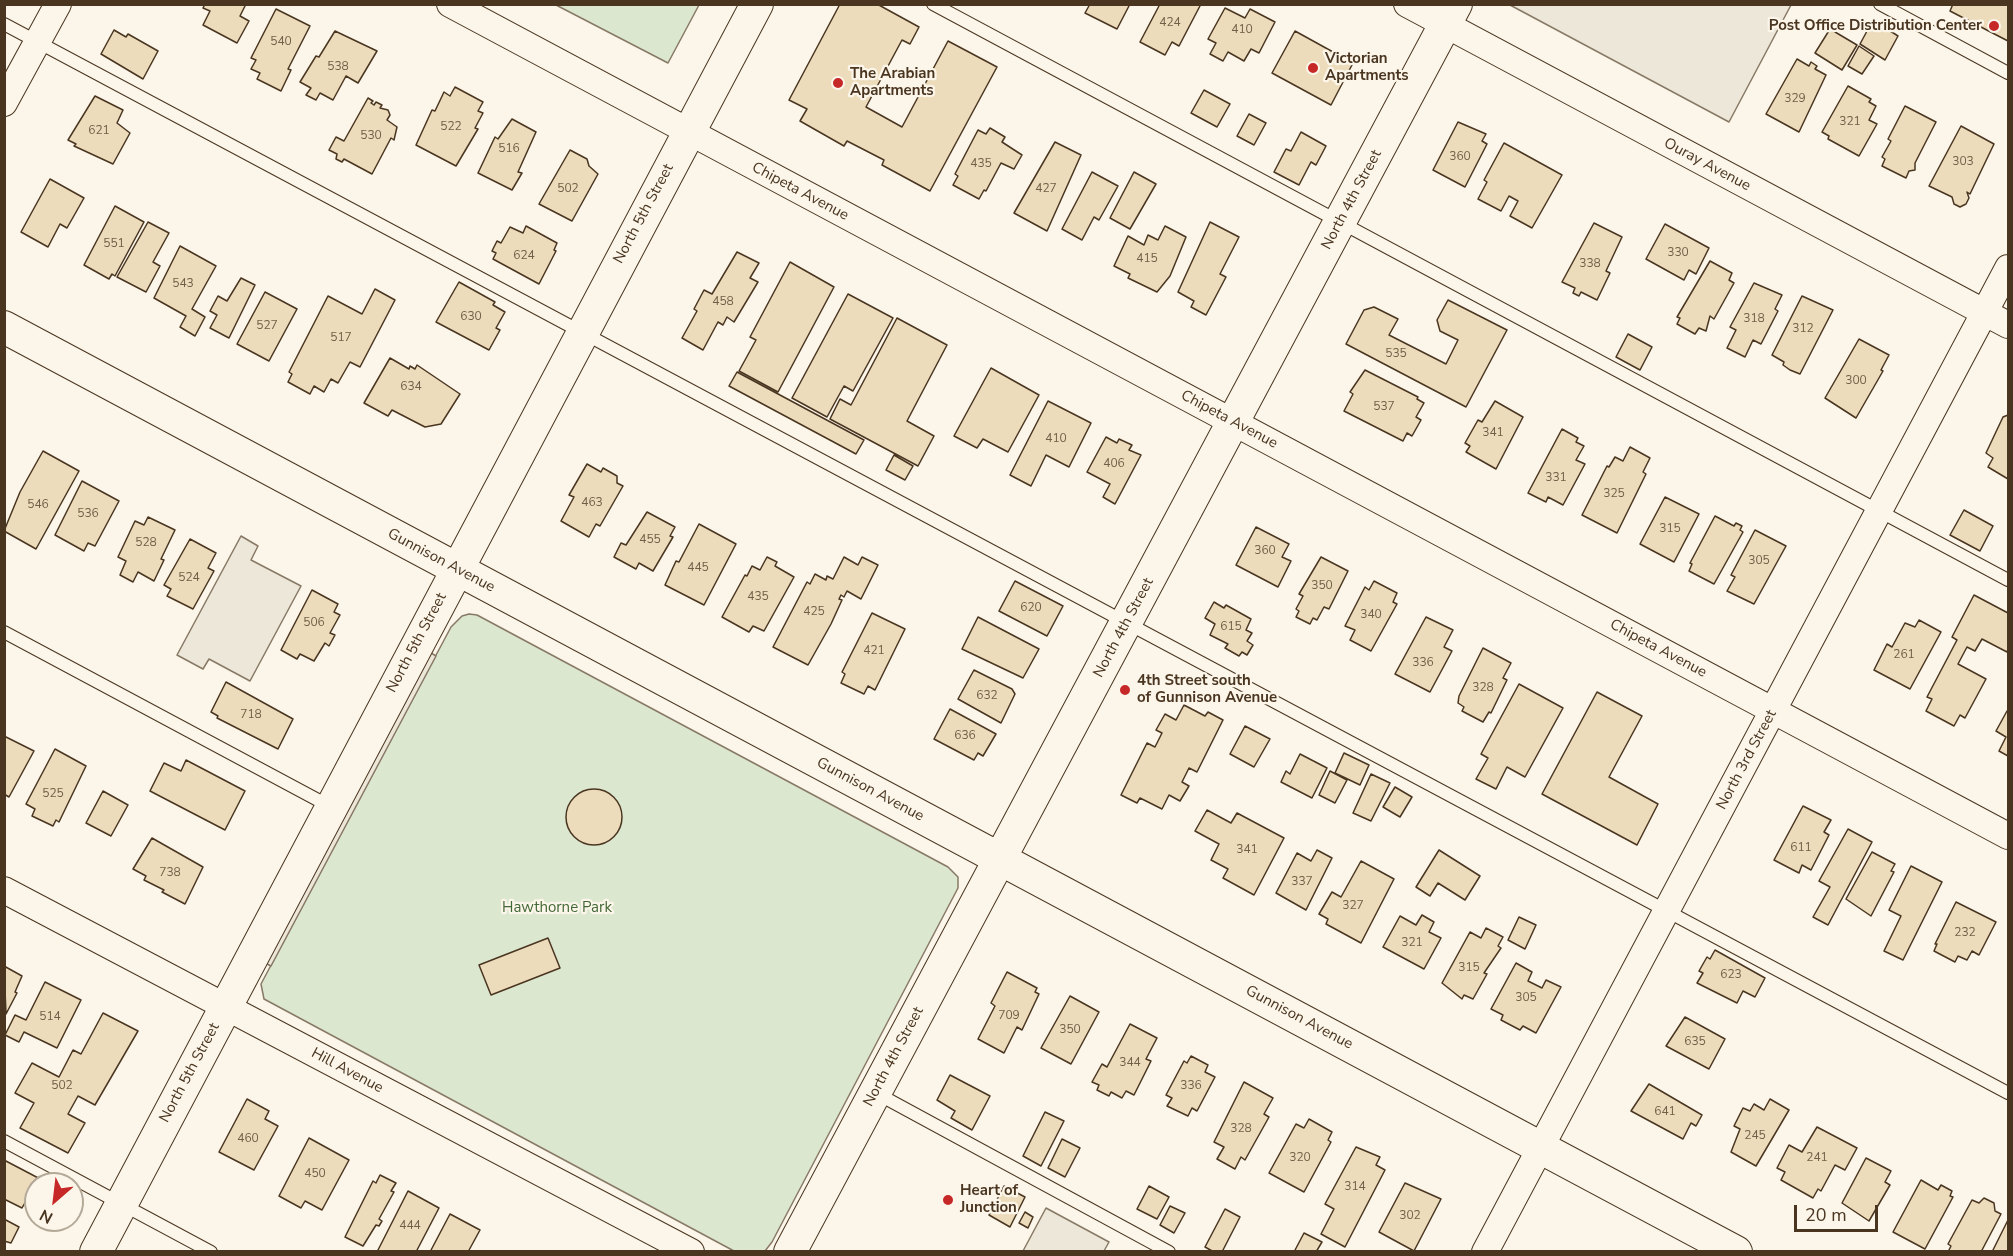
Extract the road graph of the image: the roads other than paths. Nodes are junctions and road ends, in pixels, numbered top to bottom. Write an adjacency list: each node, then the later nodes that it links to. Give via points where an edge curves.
1 (58, 4): 9 (street)
2 (450, 4): 12 (street, Chipeta Avenue)
3 (757, 4): 12 (street, North 5th Street)
4 (933, 4): 13 (lane)
5 (1407, 4): 7 (street, Ouray Avenue)
6 (1880, 4): 10 (lane)
7 (1451, 15): 13 (street, North 4th Street); 15 (street, Ouray Avenue)
8 (4, 24): 9 (lane)
9 (38, 42): 11 (street); 18 (lane)
10 (2008, 73)
11 (4, 103)
12 (688, 132): 18 (street, North 5th Street); 19 (street, Chipeta Avenue)
13 (1341, 221): 19 (street, North 4th Street); 20 (lane)
14 (2008, 268): 15 (street, North 3rd Street)
15 (1985, 312): 16 (street, Ouray Avenue); 20 (street, North 3rd Street)
16 (2008, 325)
17 (4, 327): 21 (street, Gunnison Avenue)
18 (582, 331): 21 (street, North 5th Street); 23 (lane)
19 (1234, 423): 23 (street, North 4th Street); 25 (street, Chipeta Avenue)
20 (1879, 512): 22 (lane); 25 (street, North 3rd Street)
21 (456, 569): 26 (street, North 5th Street); 28 (street, Gunnison Avenue)
22 (2008, 580)
23 (1127, 622): 28 (street, North 4th Street); 30 (lane)
24 (4, 632): 26 (lane)
25 (1773, 710): 27 (street, Chipeta Avenue); 30 (street, North 3rd Street)
26 (331, 807): 31 (street, North 5th Street)
27 (2008, 836)
28 (1000, 859): 32 (street, North 4th Street); 35 (street, Gunnison Avenue)
29 (4, 890): 31 (street, Hill Avenue)
30 (1667, 910): 33 (lane); 35 (street, North 3rd Street)
31 (225, 1007): 36 (street, North 5th Street); 39 (street, Hill Avenue)
32 (875, 1093): 40 (street, North 4th Street); 41 (lane)
33 (2008, 1093)
34 (4, 1141): 36 (lane)
35 (1541, 1148): 42 (street, North 3rd Street); 43 (street, Gunnison Avenue)
36 (122, 1204): 37 (street, North 5th Street); 38 (lane)
37 (96, 1251)
38 (211, 1251)
39 (691, 1251)
40 (790, 1251)
41 (1169, 1251)
42 (1485, 1251)
43 (1736, 1251)

